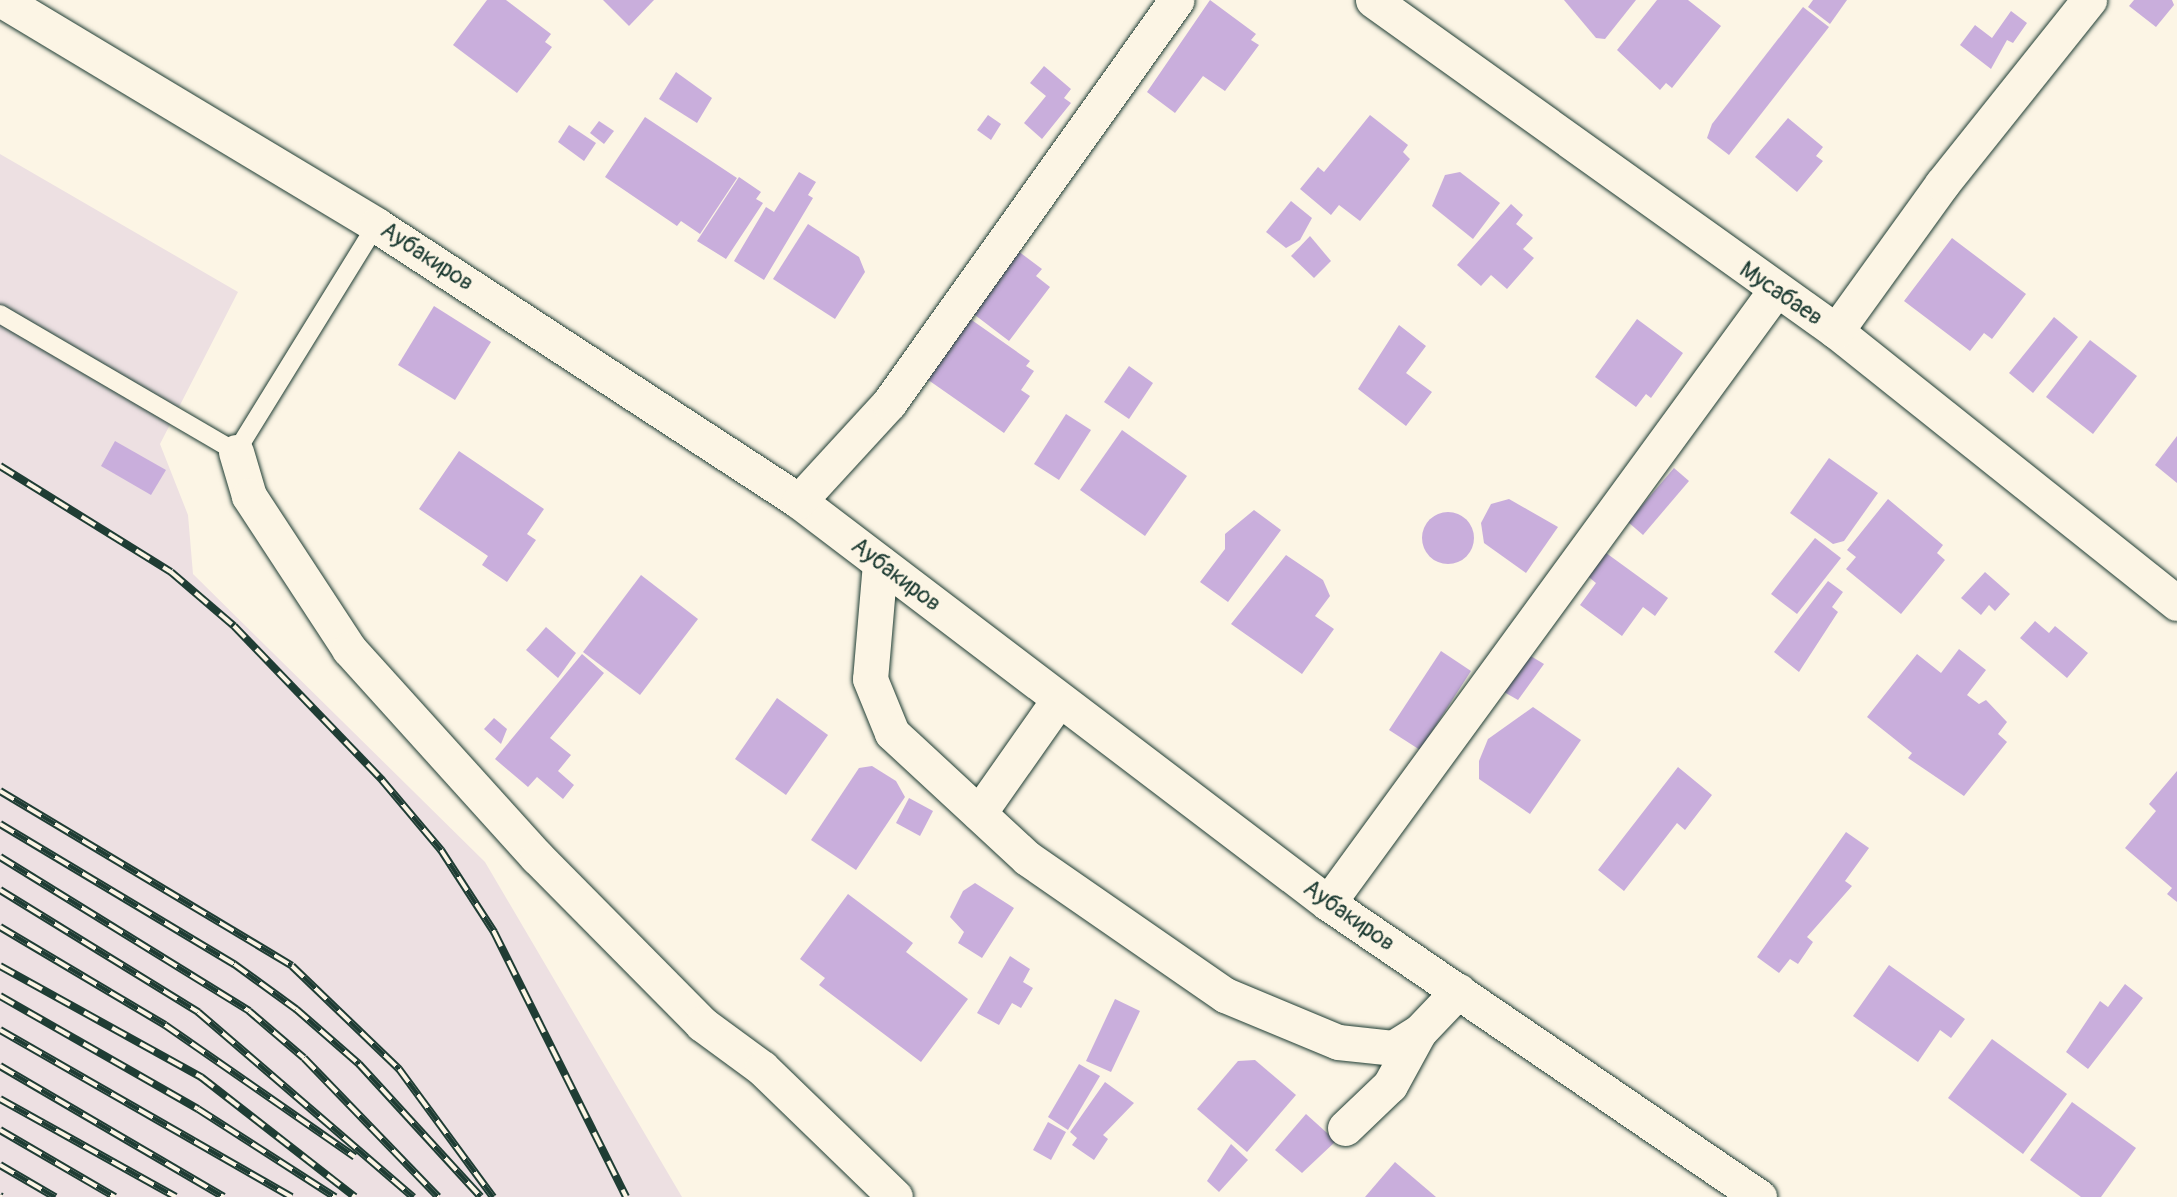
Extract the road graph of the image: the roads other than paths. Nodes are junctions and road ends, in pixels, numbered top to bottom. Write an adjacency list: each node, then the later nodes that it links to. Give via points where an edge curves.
1 (2, 0): 5 (street, Аубакиров)
2 (1176, 0): 10 (street, via 889,403)
3 (1373, 0): 6 (street, Мусабаев)
4 (2089, 0): 8 (street, via 1942,184)
5 (376, 225): 9 (lane); 10 (street, Аубакиров)
6 (1775, 291): 8 (street, Мусабаев); 15 (street)
7 (0, 314): 9 (lane)
8 (1836, 331): 12 (street, Мусабаев)
9 (236, 453): 19 (street, via 249,496 349,649 537,857 702,1024 762,1068)
10 (799, 501): 11 (street, Аубакиров)
11 (880, 563): 13 (street, Аубакиров); 14 (street, via 870,680 892,733)
12 (2177, 603)
13 (1059, 699): 14 (street); 15 (street, Аубакиров)
14 (979, 813): 17 (street, via 1027,858 1225,995 1338,1042 1393,1048)
15 (1328, 903): 16 (street, Аубакиров)
16 (1458, 991): 17 (street); 20 (street, Аубакиров)
17 (1419, 1032): 18 (street, via 1391,1085)
18 (1345, 1128)
19 (895, 1197)
20 (1759, 1197)

